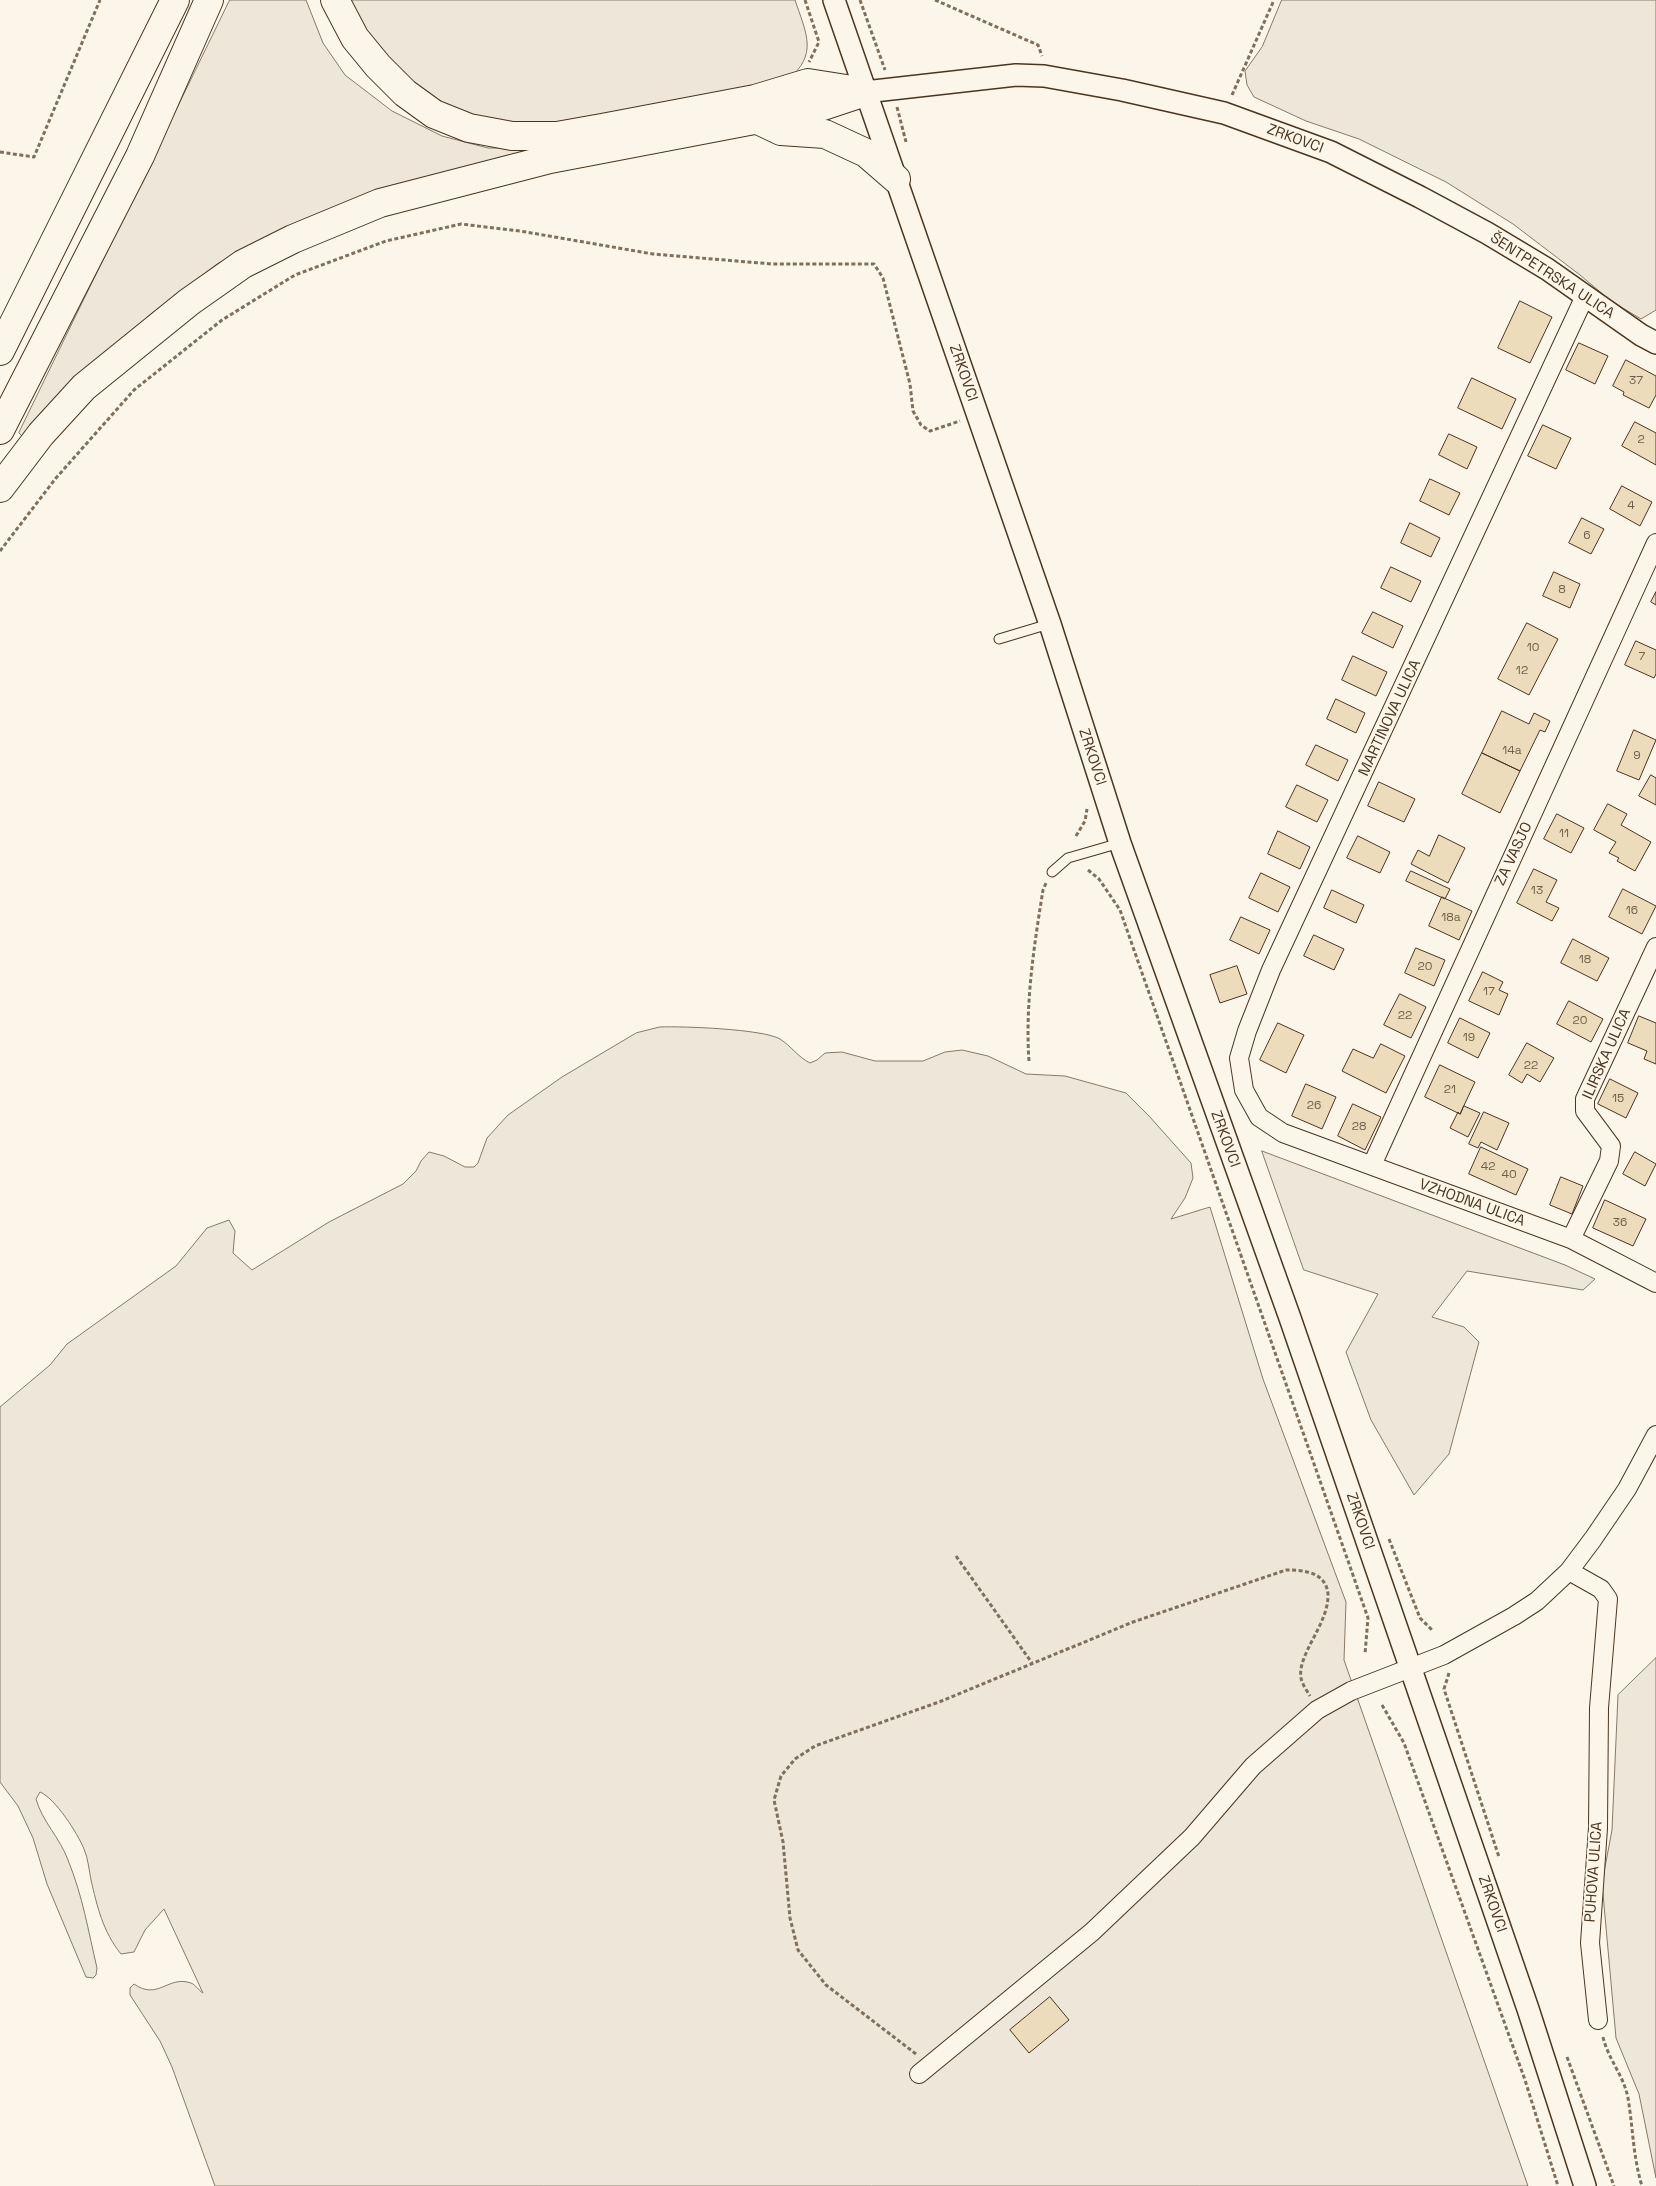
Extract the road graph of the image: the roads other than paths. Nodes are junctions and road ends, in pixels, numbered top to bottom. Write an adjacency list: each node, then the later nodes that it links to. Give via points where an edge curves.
1 (209, 0): 12 (highway, via 140,156)
2 (335, 0): 5 (highway, via 354,38 405,93 434,114 469,128 512,136 557,136 602,128 755,99 808,83)
3 (834, 0): 5 (street, ZRKOVCI)
4 (168, 6): 11 (highway)
5 (865, 92): 6 (highway, via 817,108); 7 (street, ZRKOVCI); 8 (street, ZRKOVCI, via 1016,75 1044,76 1122,90 1224,113 1331,152)
6 (757, 119): 7 (highway, via 781,130 825,134 866,153); 13 (highway, via 550,159 380,203 293,239 243,264 189,302 84,387 41,434)
7 (896, 179): 15 (street, ZRKOVCI)
8 (1420, 197): 9 (street, ŠENTPETRSKA ULICA, via 1547,268)
9 (1585, 296): 10 (street, ŠENTPETRSKA ULICA); 20 (street, MARTINOVA ULICA, via 1271,970 1247,1031 1239,1058 1244,1090 1259,1117)
10 (1656, 343)
11 (0, 351)
12 (0, 430)
13 (0, 488)
14 (1656, 543): 21 (street, ZA VASJO)
15 (1050, 624): 16 (lane); 17 (street, ZRKOVCI)
16 (999, 639)
17 (1120, 843): 18 (lane, via 1068,858); 26 (street, ZRKOVCI)
18 (1052, 872)
19 (1656, 947): 22 (street, ILIRSKA ULICA, via 1585,1099 1585,1111 1611,1146 1609,1161)
20 (1283, 1133): 21 (street, VZHODNA ULICA)
21 (1372, 1166): 22 (street, VZHODNA ULICA)
22 (1571, 1240): 23 (street, VZHODNA ULICA)
23 (1656, 1283)
24 (1656, 1435): 25 (street, via 1627,1489)
25 (1569, 1571): 26 (street, via 1537,1601 1514,1616 1444,1655); 27 (street, PUHOVA ULICA, via 1601,1589 1608,1599 1599,1708 1598,1828 1590,1943)
26 (1410, 1666): 28 (street, via 1351,1691 1317,1710 1253,1766 1192,1837 1092,1932); 29 (street, ZRKOVCI)
27 (1598, 2020)
28 (925, 2070)
29 (1585, 2186)

